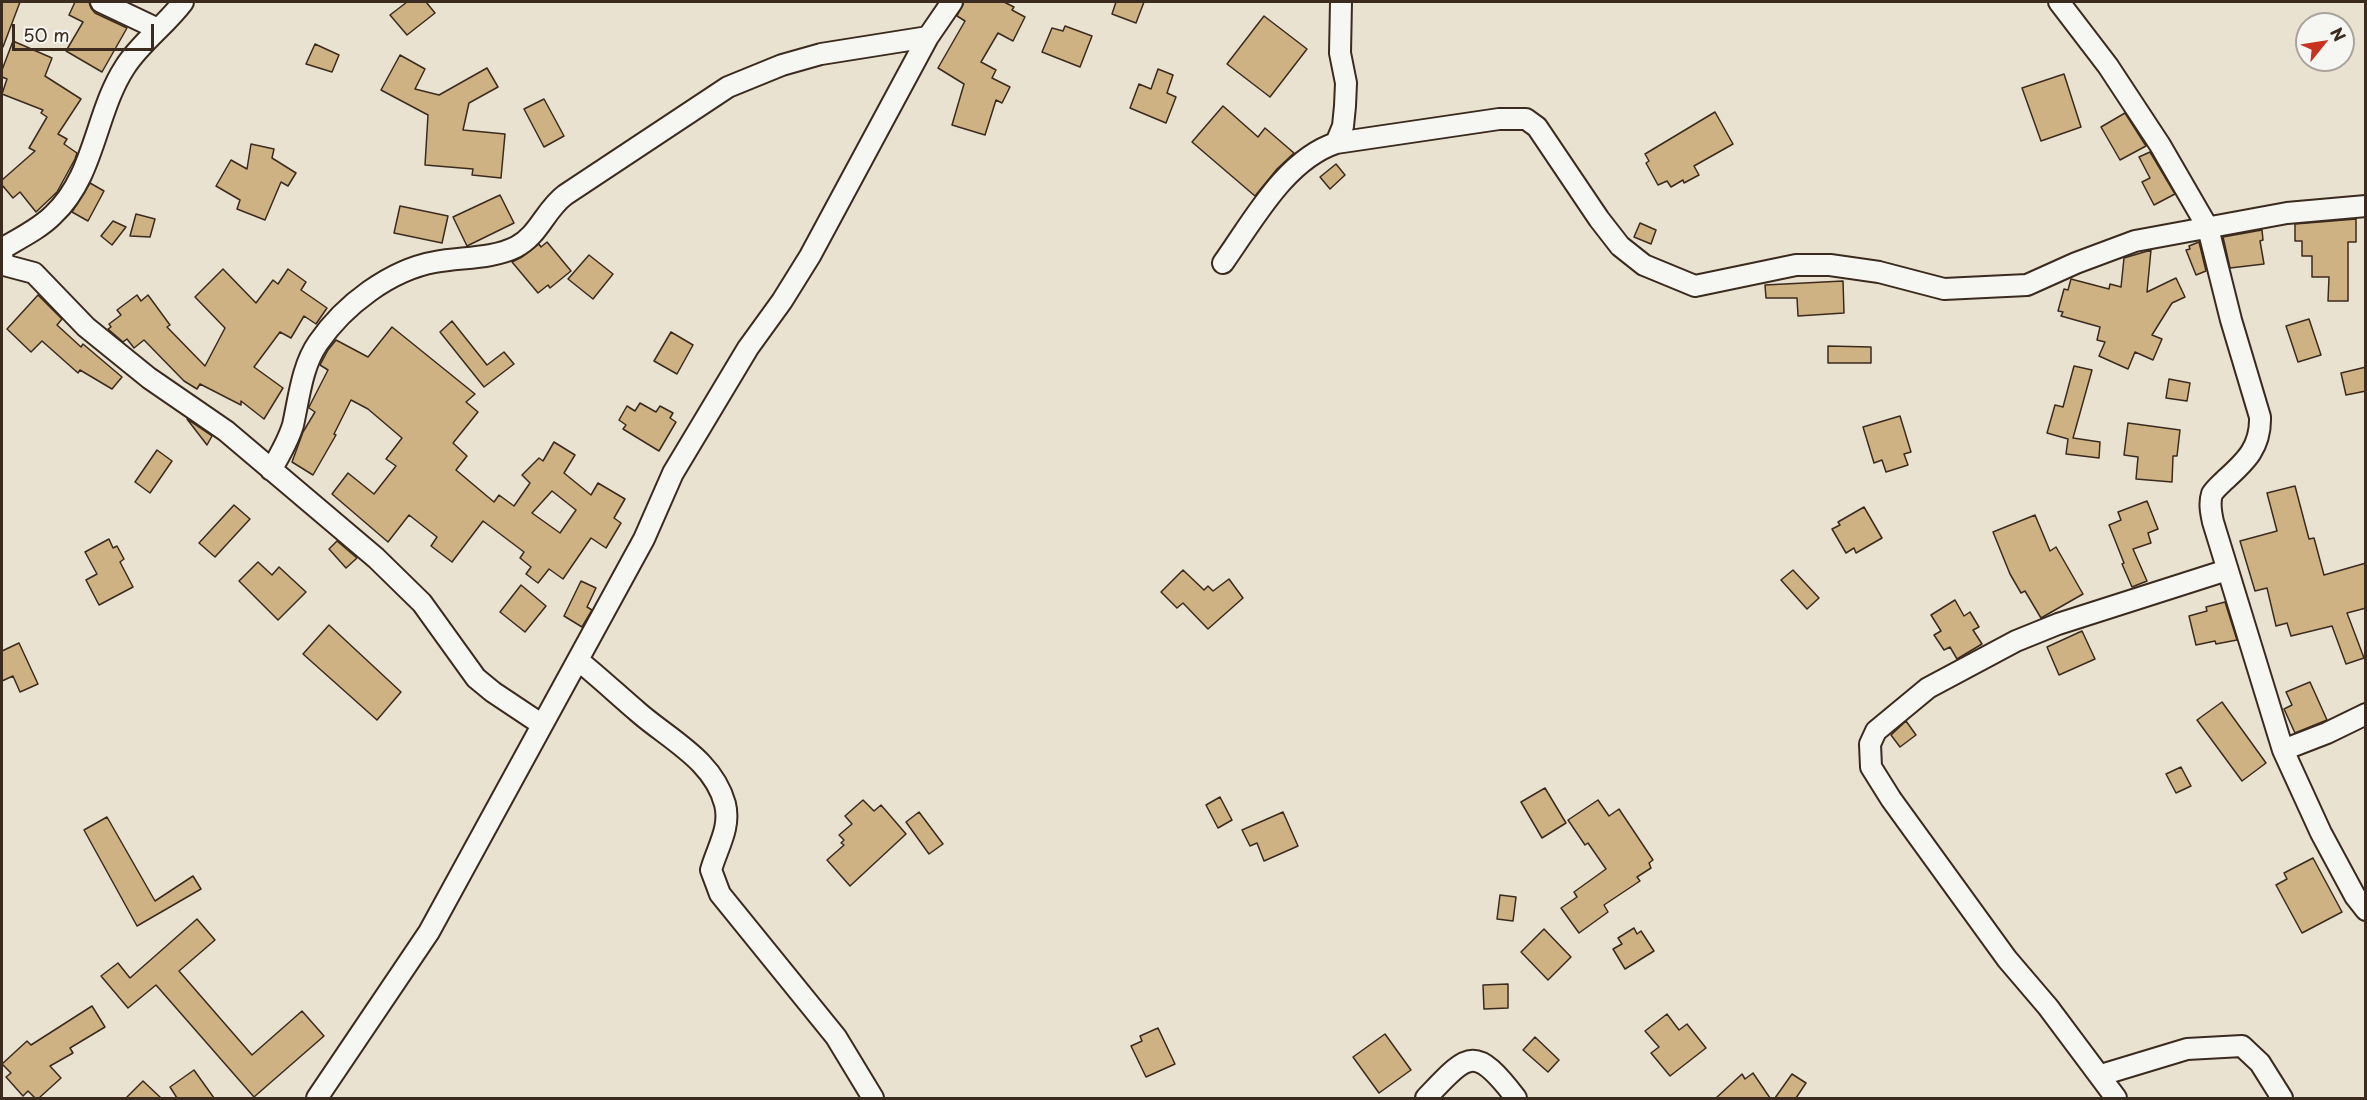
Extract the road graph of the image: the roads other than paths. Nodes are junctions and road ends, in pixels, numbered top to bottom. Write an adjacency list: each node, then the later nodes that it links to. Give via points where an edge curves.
1 (101, 2): 6 (street)
2 (183, 2): 6 (street)
3 (952, 2): 7 (street)
4 (1341, 2): 8 (street, via 1340,53 1346,83 1343,126)
5 (2059, 2): 10 (street, via 2108,66)
6 (158, 29): 11 (street, via 125,66 70,195 54,215 3,248)
7 (928, 36): 13 (street, via 821,54 728,87 552,204 533,234 516,247 434,262 390,278 356,302 317,344 284,448); 15 (street, via 810,256 673,472 644,539)
8 (1336, 143): 10 (street, via 1499,119 1526,119 1537,127 1620,246 1644,265 1695,285 1807,265 1879,272 1944,289 2027,285 2135,241); 12 (street, via 1320,148 1290,170)
9 (2366, 206): 10 (street, via 2287,213)
10 (2208, 228): 14 (street, via 2260,417 2261,433 2241,465 2213,492 2213,522)
11 (2, 254): 13 (street, via 4,265 34,273 86,327 149,378 226,431)
12 (1223, 263)
13 (271, 470): 17 (street, via 376,558 422,603 476,678)
14 (2227, 570): 18 (street); 20 (street, via 2016,641 1928,688 1876,731 1870,744 1872,767 1891,799 2007,959)
15 (579, 660): 17 (street); 22 (street, via 702,762 725,805 726,831 711,870 720,894 836,1036)
16 (2366, 714): 18 (street)
17 (541, 724): 21 (street, via 429,932)
18 (2283, 750): 19 (street, via 2321,833)
19 (2366, 910)
20 (2101, 1075): 25 (street); 26 (street, via 2187,1048 2242,1046 2260,1063)
21 (317, 1098)
22 (873, 1098)
23 (1426, 1098): 24 (street, via 1457,1066 1479,1060)
24 (1516, 1098)
25 (2116, 1098)
26 (2282, 1098)

